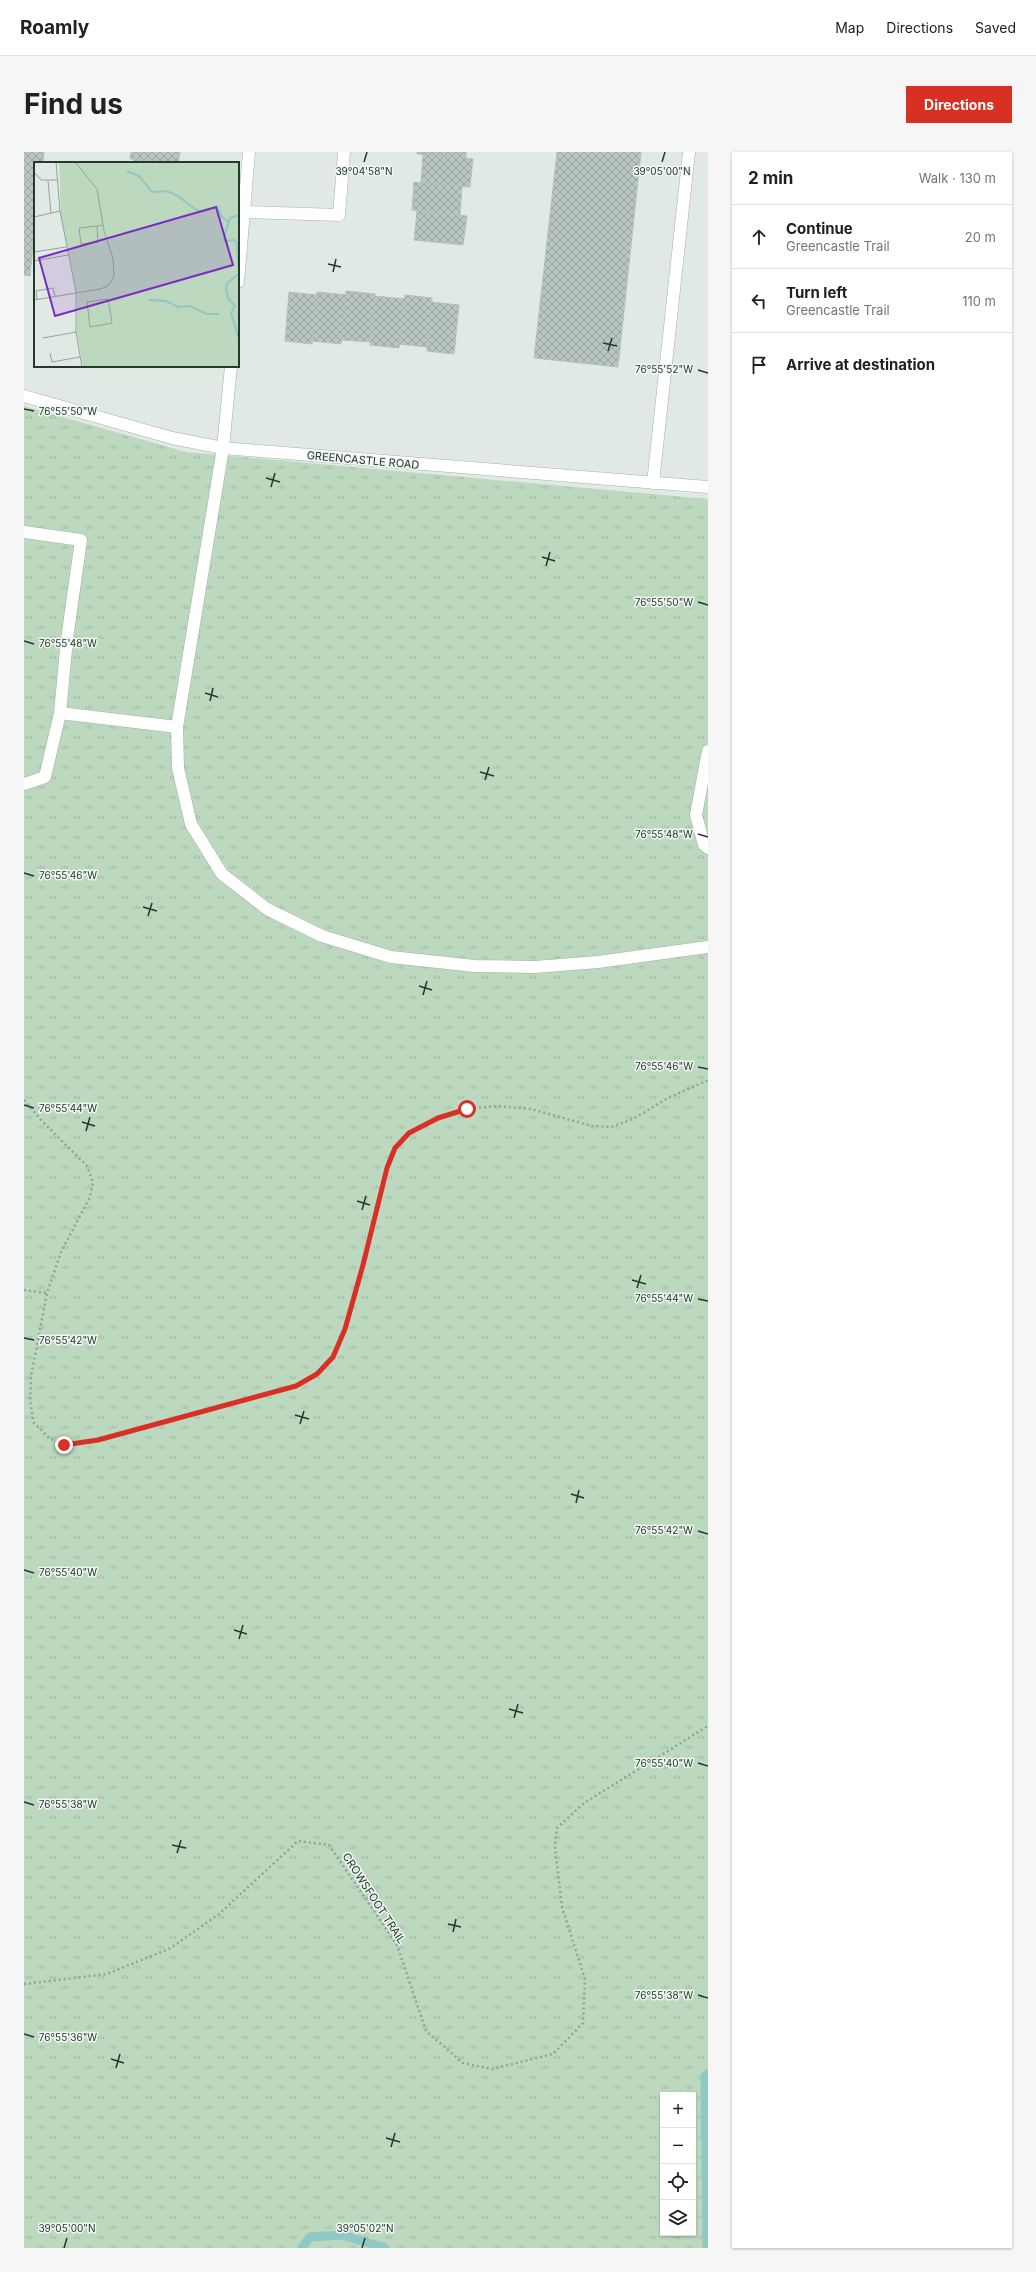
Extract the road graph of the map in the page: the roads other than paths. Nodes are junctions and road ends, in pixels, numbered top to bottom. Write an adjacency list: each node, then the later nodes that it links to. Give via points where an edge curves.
1 (249, 152): 4 (street)
2 (344, 152): 4 (street, via 339,216)
3 (689, 152): 9 (street)
4 (244, 212): 5 (street)
5 (239, 270)
6 (231, 367): 8 (street)
7 (24, 396): 8 (street, GREENCASTLE ROAD, via 172,438)
8 (223, 448): 9 (street, GREENCASTLE ROAD); 13 (street)
9 (653, 483): 10 (street, GREENCASTLE ROAD)
10 (708, 487)
11 (24, 532): 12 (street, via 80,540)
12 (60, 713): 13 (street); 15 (street, via 45,777)
13 (177, 727): 17 (street, via 178,768 191,824 222,874 267,909 322,936 391,957 475,966 535,967 598,962)
14 (708, 751): 16 (street, via 696,815 704,845)
15 (24, 784)
16 (708, 848)
17 (708, 947)

